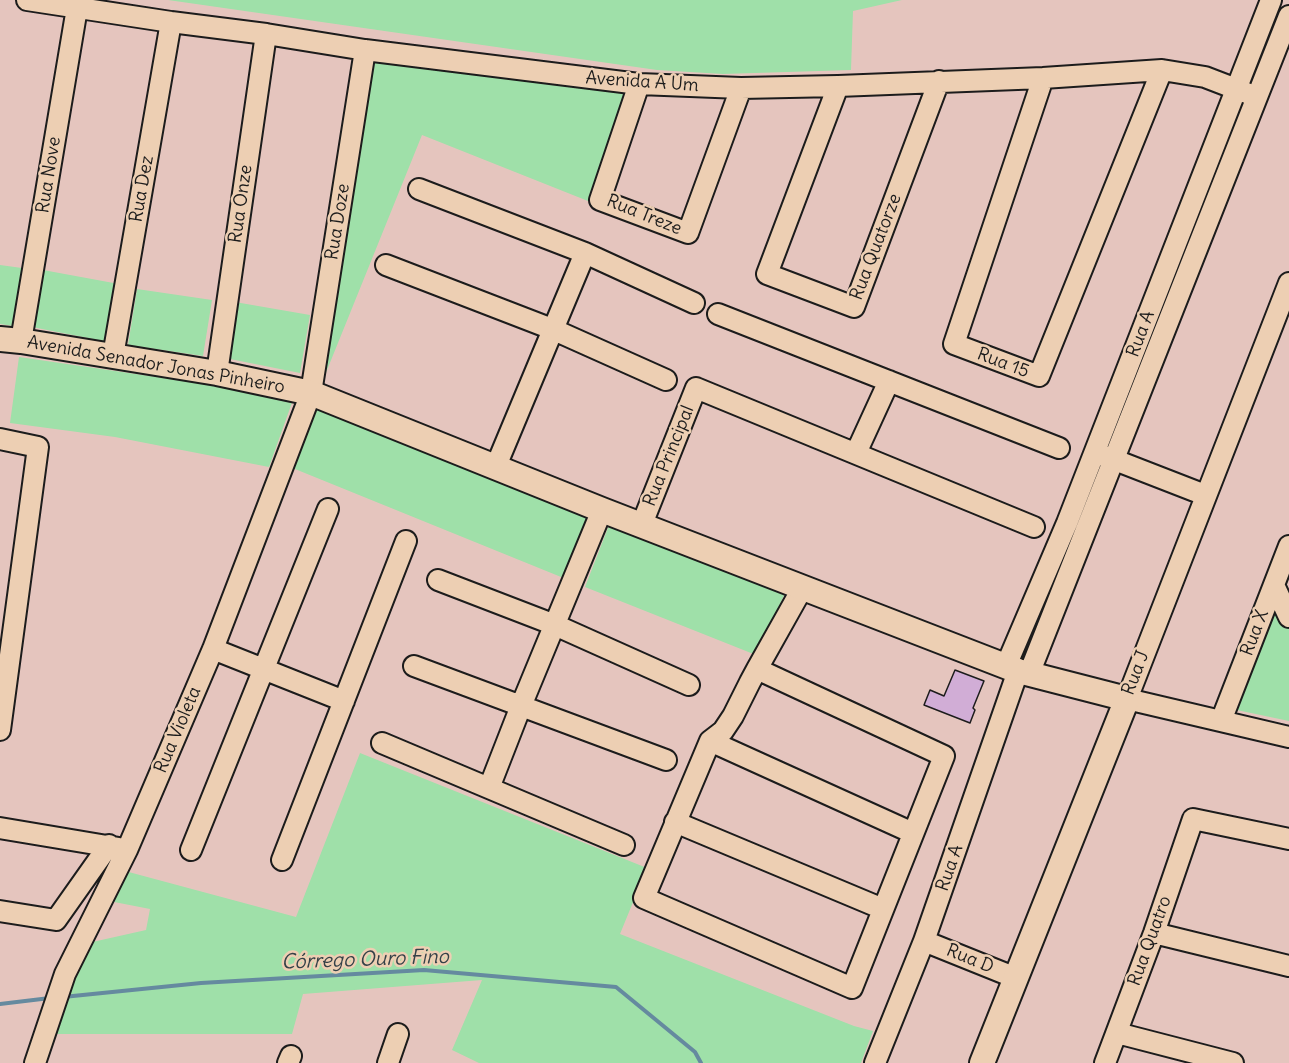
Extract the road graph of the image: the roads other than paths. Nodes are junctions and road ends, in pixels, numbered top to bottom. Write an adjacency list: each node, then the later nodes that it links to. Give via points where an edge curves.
1 (27, 0): 3 (street, Avenida A Um)
2 (1271, 2): 4 (street); 15 (street, Rua A)
3 (77, 8): 5 (street, Avenida A Um); 24 (street, Rua Nove)
4 (1289, 9)
5 (171, 22): 7 (street, Avenida A Um); 27 (street, Rua Dez)
6 (1287, 27): 16 (street, Rua A)
7 (266, 34): 8 (street, Avenida A Um); 28 (street, Rua Onze)
8 (365, 50): 12 (street, Avenida A Um); 31 (street, Rua Doze)
9 (1162, 70): 10 (street, Avenida A Um); 10 (street, Rua 15, via 1039,376 954,344); 15 (street, Avenida A Um, via 1205,77)
10 (1043, 78): 11 (street, Avenida A Um)
11 (939, 81): 13 (street, Avenida A Um); 13 (street, Rua Quatorze, via 854,307 767,274)
12 (639, 84): 14 (street, Avenida A Um); 14 (street, Rua Treze, via 600,200 688,232)
13 (838, 86): 14 (street, Avenida A Um)
14 (741, 88)
15 (1236, 89): 16 (street, Avenida A Um); 25 (street, Rua A)
16 (1257, 97): 26 (street, Rua A)
17 (419, 189): 18 (street)
18 (585, 253): 21 (street); 23 (street)
19 (386, 265): 23 (street)
20 (1289, 283): 38 (street, Rua J)
21 (694, 303)
22 (718, 314): 30 (street)
23 (552, 329): 29 (street); 37 (street)
24 (11, 340): 27 (main road, Avenida Senador Jonas Pinheiro)
25 (1137, 343): 26 (street); 34 (street, Rua A)
26 (1157, 350): 36 (street, Rua A)
27 (113, 356): 28 (main road, Avenida Senador Jonas Pinheiro)
28 (217, 373): 31 (main road, Avenida Senador Jonas Pinheiro)
29 (666, 380)
30 (889, 381): 33 (street); 35 (street)
31 (311, 393): 37 (main road, Avenida Senador Jonas Pinheiro); 50 (street, Rua Violeta)
32 (0, 439): 60 (street, via 38,447)
33 (1059, 448)
34 (1094, 452): 36 (street); 54 (street, Rua A)
35 (856, 453): 41 (street, Rua Principal, via 696,388); 42 (street)
36 (1113, 460): 38 (street); 54 (street, Rua A)
37 (496, 466): 40 (main road, Avenida Senador Jonas Pinheiro)
38 (1205, 495): 56 (street, Rua J)
39 (328, 509): 53 (street)
40 (602, 510): 41 (main road, Avenida Senador Jonas Pinheiro); 49 (street)
41 (642, 524): 47 (main road, Avenida Senador Jonas Pinheiro)
42 (1034, 527)
43 (406, 541): 57 (street)
44 (1289, 546): 46 (street, Rua X)
45 (438, 580): 49 (street)
46 (1274, 585): 48 (street); 59 (street, Rua X)
47 (803, 587): 52 (street); 54 (main road, Avenida Senador Jonas Pinheiro)
48 (1289, 617)
49 (555, 625): 55 (street); 58 (street)
50 (213, 649): 53 (street); 71 (street, Rua Violeta)
51 (414, 666): 58 (street)
52 (757, 669): 62 (street, via 733,716); 68 (street, via 944,756)
53 (262, 670): 57 (street); 72 (street)
54 (1018, 670): 56 (main road); 77 (street, Rua A)
55 (689, 685)
56 (1127, 699): 59 (street); 79 (main road, Rua J)
57 (344, 701): 73 (street)
58 (521, 706): 64 (street); 65 (street)
59 (1221, 721): 61 (street)
60 (0, 730)
61 (1289, 737)
62 (710, 741): 66 (street); 68 (street)
63 (382, 743): 65 (street)
64 (666, 760)
65 (489, 788): 70 (street)
66 (675, 822): 74 (street); 74 (street, via 644,898 852,987)
67 (0, 828): 71 (street)
68 (914, 833): 74 (street)
69 (1289, 839): 76 (street, Rua Quatro, via 1193,819)
70 (624, 845)
71 (118, 848): 75 (street, via 56,920); 82 (street, Rua Violeta, via 65,974)
72 (191, 850)
73 (282, 860)
74 (883, 909)
75 (0, 911)
76 (1154, 933): 78 (street); 80 (street, Rua Quatro)
77 (924, 941): 79 (street, Rua D); 84 (street, Rua A)
78 (1289, 966)
79 (1016, 978): 85 (main road, Rua J)
80 (1117, 1033): 86 (street, Rua Quatro); 87 (street)
81 (398, 1034): 83 (street)
82 (35, 1063)
83 (388, 1063)
84 (875, 1063)
85 (982, 1063)
86 (1105, 1063)
87 (1233, 1063)

